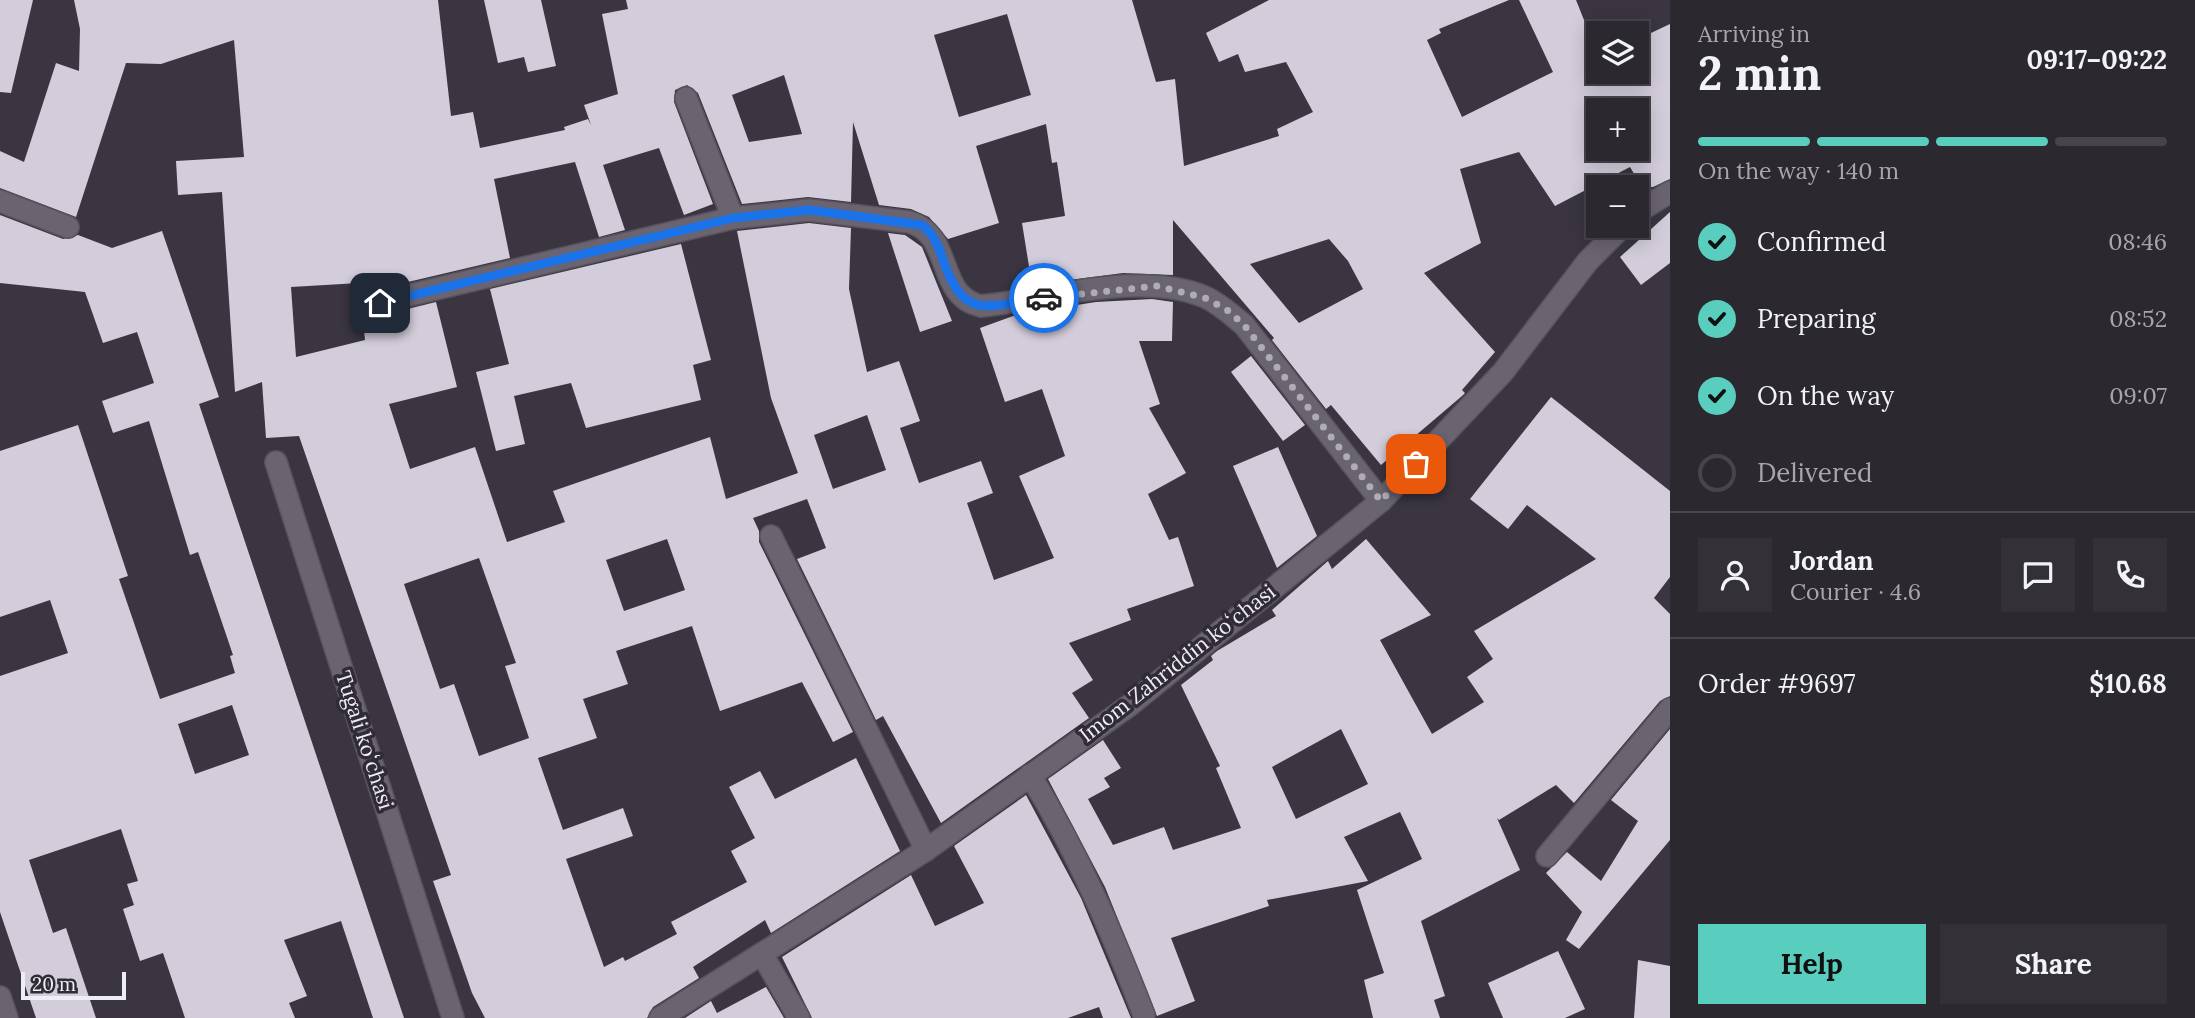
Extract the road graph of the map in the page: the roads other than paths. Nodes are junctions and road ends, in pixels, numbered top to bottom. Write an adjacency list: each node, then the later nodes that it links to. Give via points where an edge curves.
1 (686, 98): 5 (street)
2 (1670, 192): 4 (street)
3 (0, 201): 6 (street)
4 (1649, 205)
5 (733, 218): 8 (street); 10 (street, via 809,210 922,225 938,245 953,288 969,303 981,306 1129,286 1157,286 1205,298 1244,325)
6 (68, 227)
7 (1611, 238): 10 (street, Imom Zahriddin koʻchasi, via 1503,372)
8 (380, 303)
9 (276, 462): 20 (street, Tugali koʻchasi)
10 (1381, 501): 13 (street, Imom Zahriddin koʻchasi, via 1130,705)
11 (771, 536): 14 (street)
12 (1670, 709): 15 (street)
13 (1030, 775): 14 (street, Imom Zahriddin koʻchasi); 18 (street, via 1098,898)
14 (926, 850): 16 (street, Imom Zahriddin koʻchasi)
15 (1547, 856)
16 (762, 954): 21 (street, Imom Zahriddin koʻchasi); 22 (street)
17 (0, 997): 19 (street)
18 (1144, 1015)
19 (7, 1018)
20 (453, 1018)
21 (660, 1018)
22 (799, 1018)

